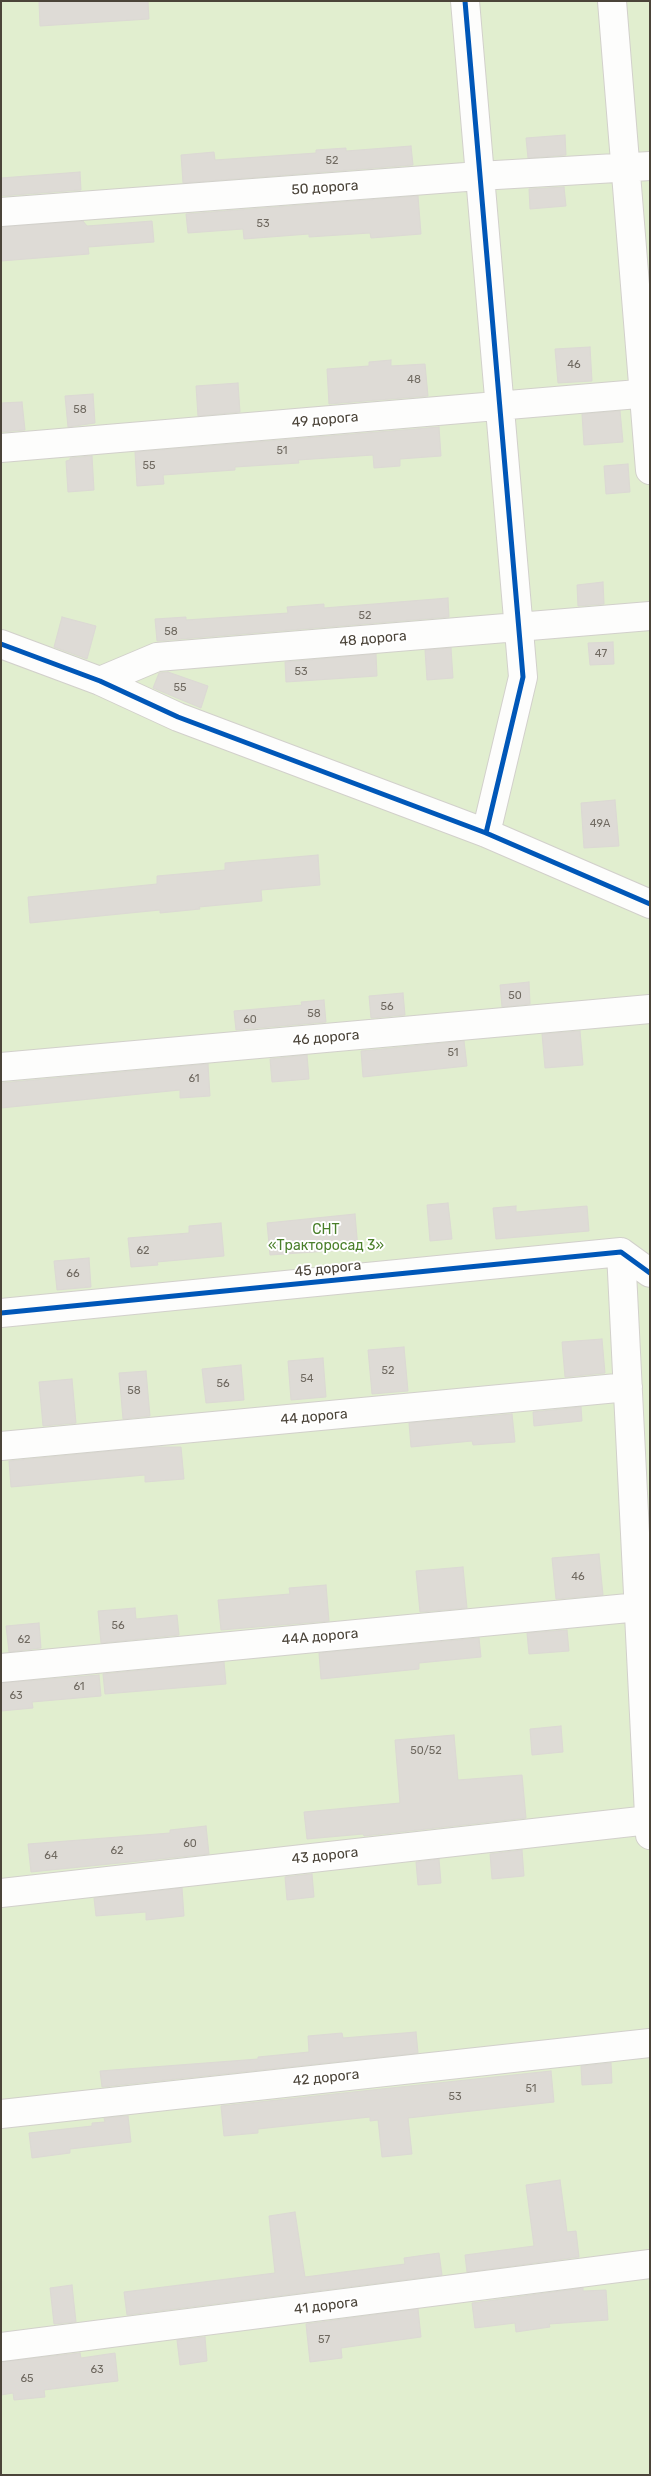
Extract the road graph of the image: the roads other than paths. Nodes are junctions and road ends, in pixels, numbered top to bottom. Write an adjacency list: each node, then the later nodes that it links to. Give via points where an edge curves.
1 (465, 1): 4 (street)
2 (612, 1): 3 (street)
3 (637, 167): 4 (street, 50 дорога); 6 (street)
4 (479, 176): 5 (street, 50 дорога); 7 (street)
5 (1, 212)
6 (646, 393): 7 (street, 49 дорога); 9 (street)
7 (498, 406): 8 (street, 49 дорога); 11 (street)
8 (1, 448)
9 (650, 470)
10 (650, 616): 11 (street, 48 дорога)
11 (518, 628): 13 (street, 48 дорога, via 157,657); 14 (street, via 523,677)
12 (1, 644): 13 (street)
13 (100, 681): 14 (street, via 178,717)
14 (486, 833): 15 (street)
15 (650, 904)
16 (650, 1009): 17 (street, 46 дорога)
17 (1, 1067)
18 (621, 1252): 19 (street); 20 (street, 45 дорога); 21 (street)
19 (650, 1273)
20 (1, 1313)
21 (628, 1387): 22 (street, 44 дорога); 23 (street)
22 (1, 1446)
23 (639, 1607): 24 (street, 44А дорога); 25 (street)
24 (1, 1668)
25 (649, 1827): 26 (street, 43 дорога)
26 (1, 1893)
27 (650, 2043): 28 (street, 42 дорога)
28 (1, 2114)
29 (650, 2264): 30 (street, 41 дорога)
30 (1, 2347)

